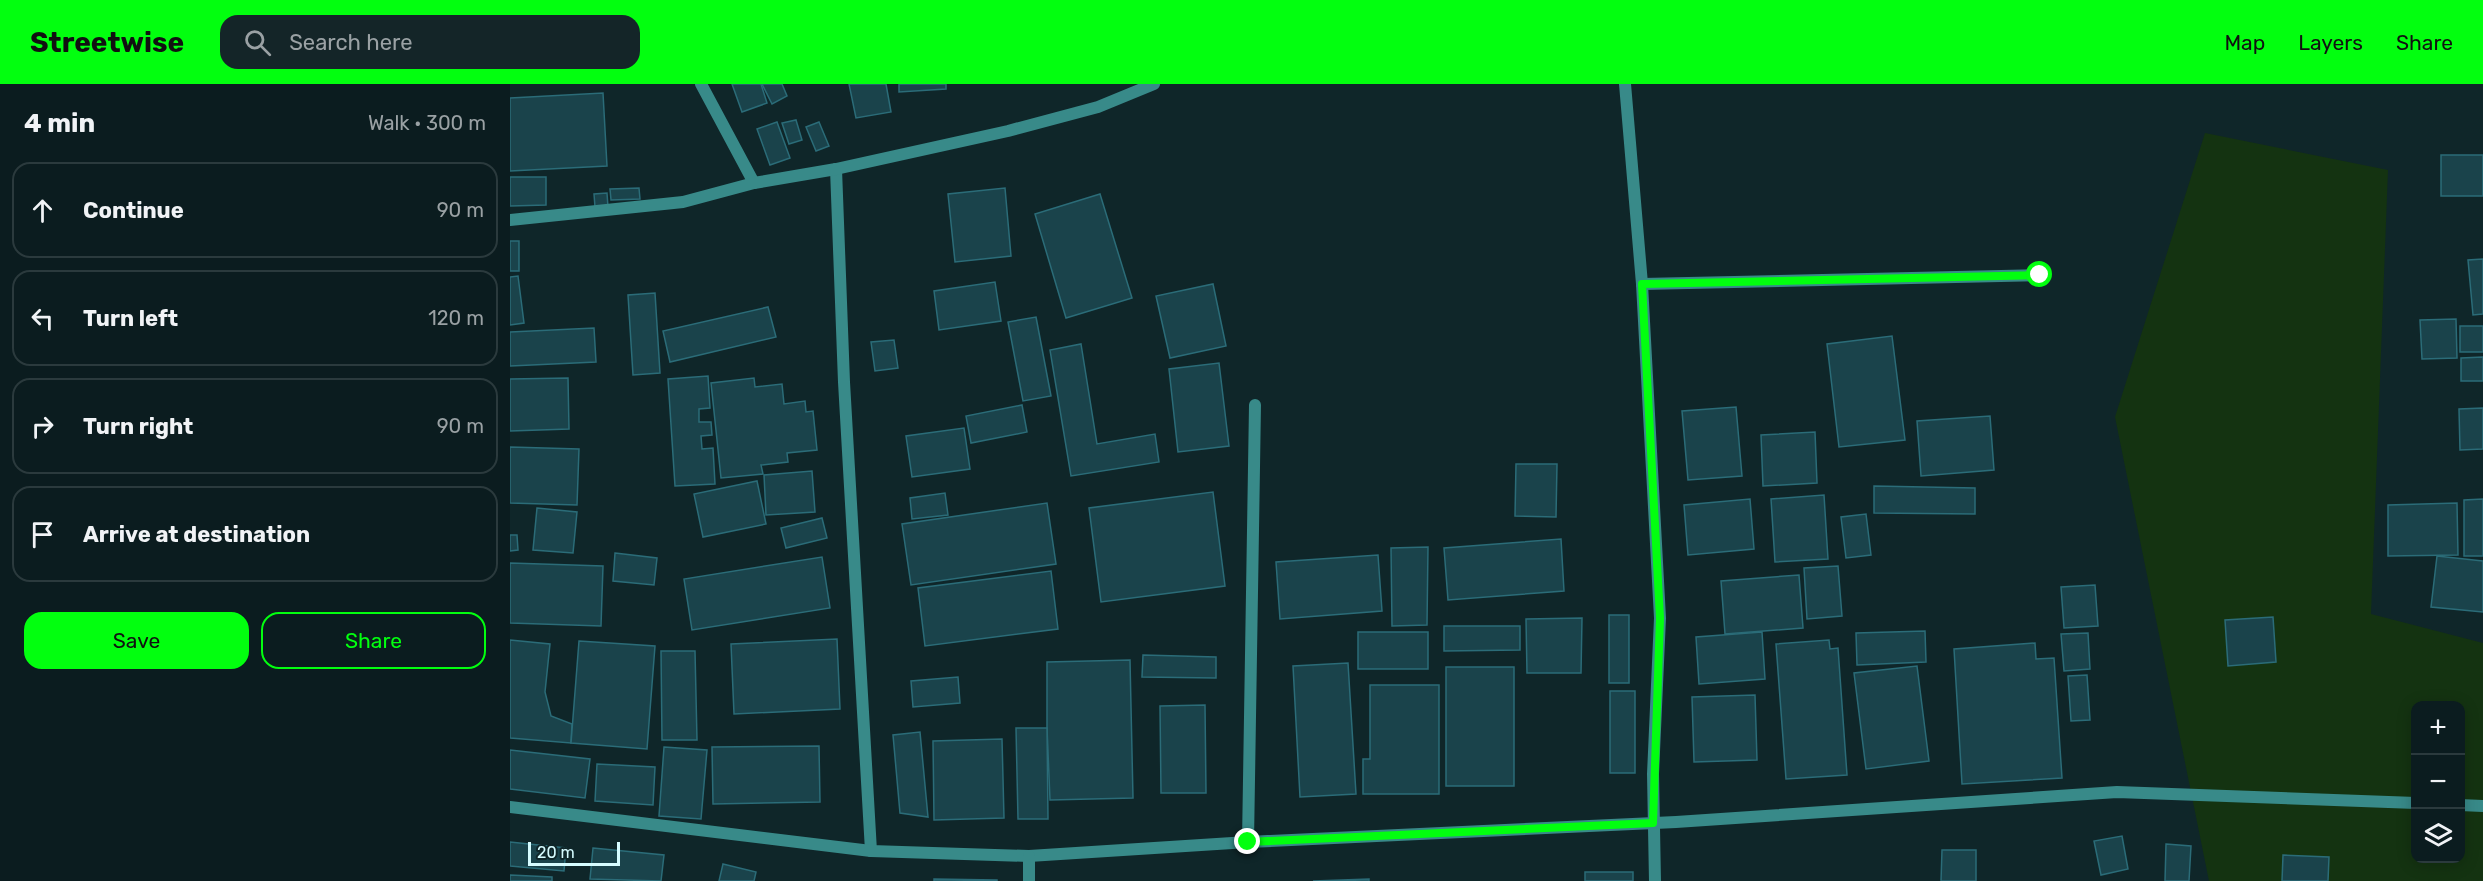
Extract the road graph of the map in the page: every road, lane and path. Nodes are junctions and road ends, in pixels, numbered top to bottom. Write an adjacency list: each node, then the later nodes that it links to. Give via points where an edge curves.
1 (701, 84): 5 (street)
2 (1154, 84): 4 (street, via 1098,107)
3 (1625, 84): 8 (street)
4 (836, 169): 5 (street); 16 (street)
5 (754, 183): 6 (street, via 683,202)
6 (510, 220)
7 (2040, 275): 8 (street)
8 (1642, 284): 14 (street, via 1660,618)
9 (1255, 405): 15 (street)
10 (2411, 803): 14 (street, via 2117,792)
11 (2465, 805): 12 (street)
12 (2483, 806)
13 (510, 807): 16 (street)
14 (1653, 823): 15 (street); 19 (street)
15 (1248, 842): 17 (street)
16 (871, 851): 17 (street)
17 (1029, 856): 18 (street)
18 (1029, 881)
19 (1655, 881)

